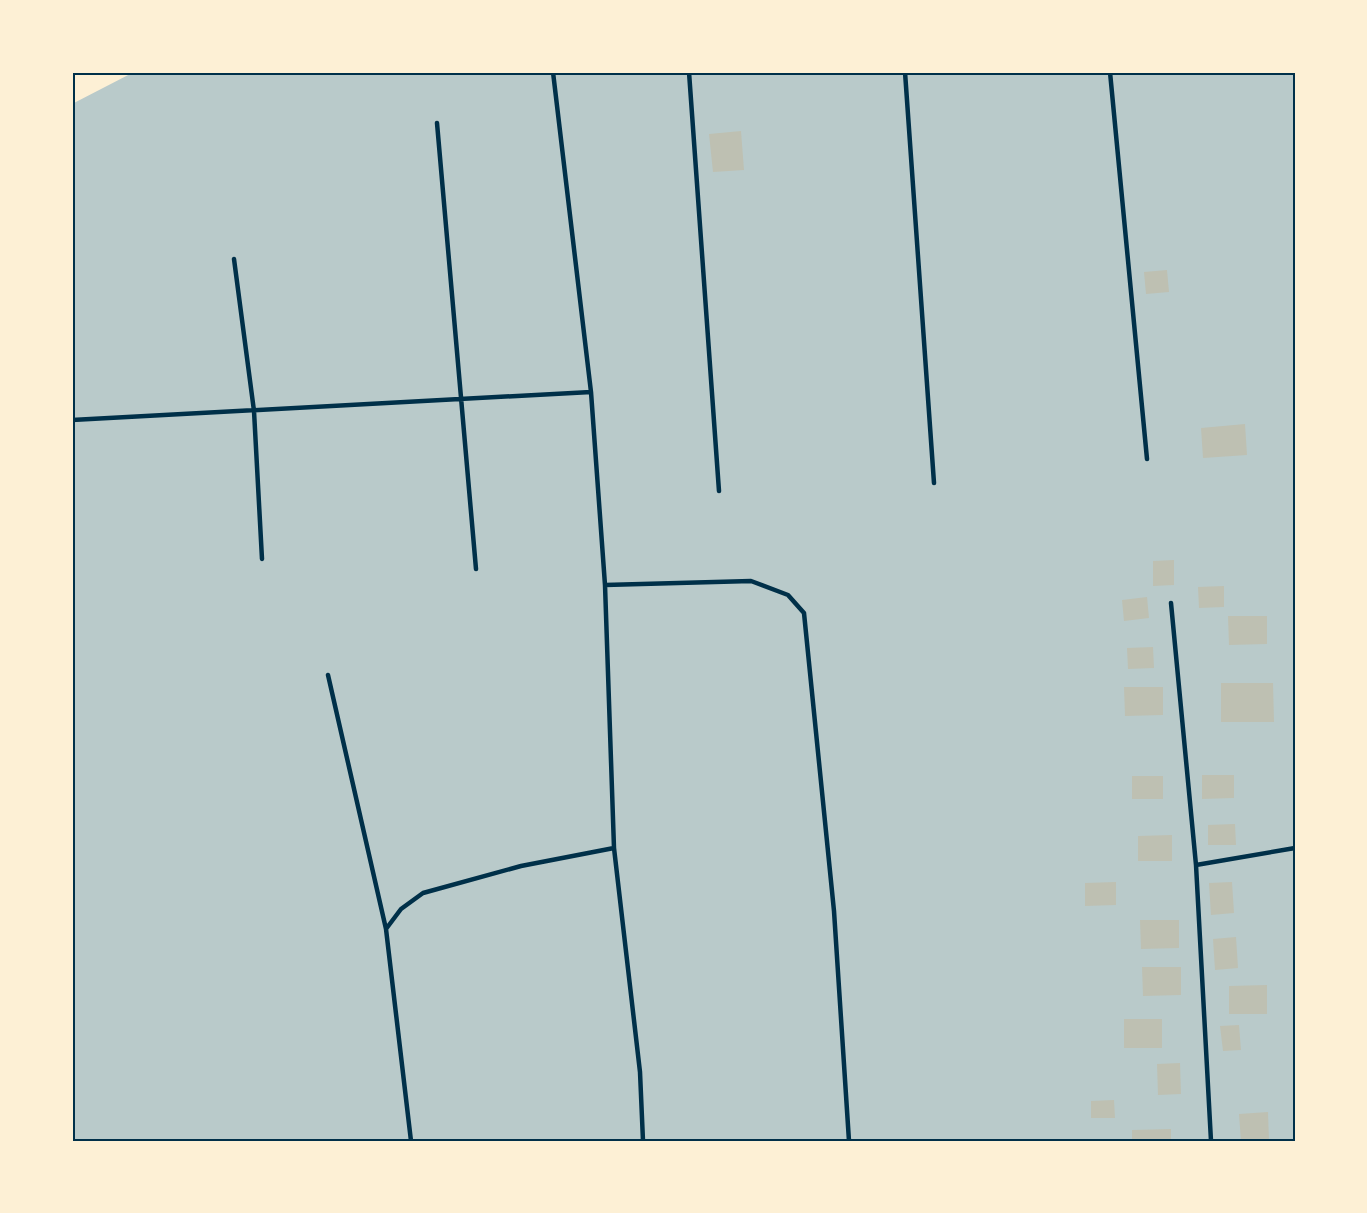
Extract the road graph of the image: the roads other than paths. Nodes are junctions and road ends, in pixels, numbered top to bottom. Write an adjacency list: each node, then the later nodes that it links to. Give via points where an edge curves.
1 (553, 72): 7 (lane)
2 (689, 72): 13 (lane)
3 (904, 72): 12 (lane)
4 (1110, 72): 11 (lane)
5 (437, 123): 8 (lane)
6 (234, 260): 9 (lane)
7 (591, 392): 8 (lane); 16 (lane)
8 (461, 398): 9 (lane); 15 (lane)
9 (254, 411): 10 (lane); 14 (lane)
10 (72, 420)
11 (1147, 459)
12 (934, 483)
13 (719, 491)
14 (262, 559)
15 (476, 569)
16 (605, 585): 19 (lane); 25 (lane, via 751,581 788,595 804,613 834,911)
17 (1171, 603): 21 (lane)
18 (328, 675): 22 (lane)
19 (614, 848): 22 (lane, via 521,866 423,893 401,909); 24 (lane)
20 (1295, 848): 21 (lane)
21 (1196, 865): 26 (lane)
22 (386, 929): 23 (lane)
23 (411, 1141)
24 (643, 1141)
25 (849, 1141)
26 (1211, 1141)

